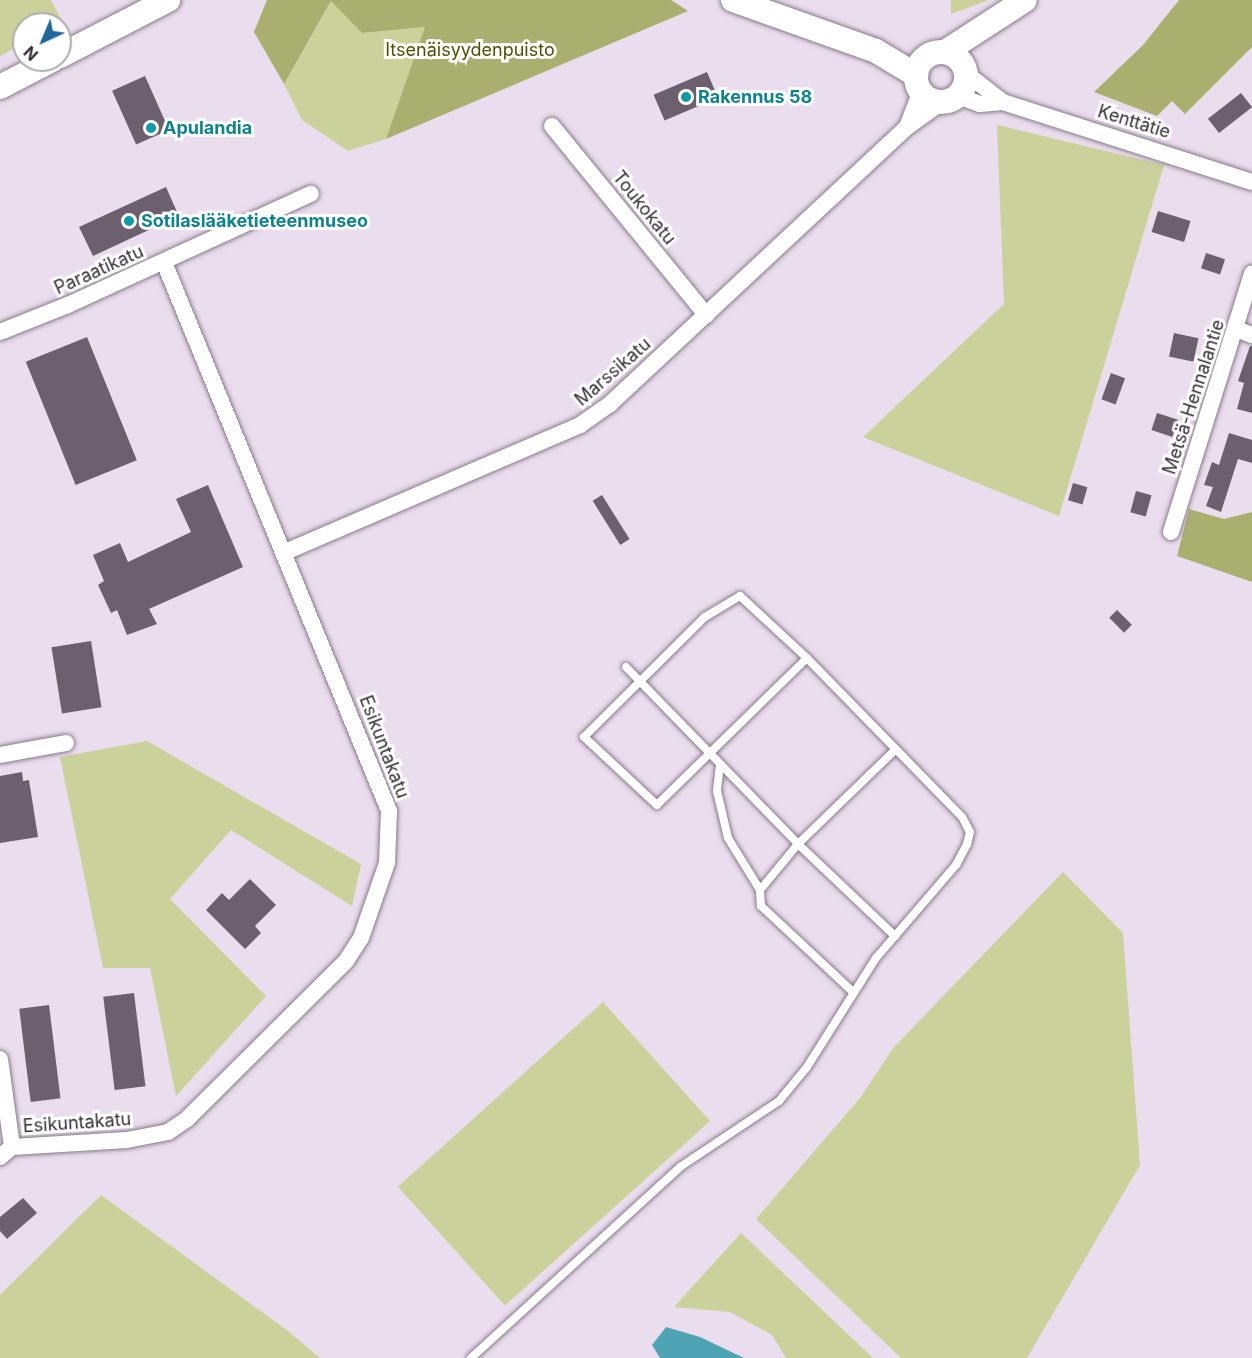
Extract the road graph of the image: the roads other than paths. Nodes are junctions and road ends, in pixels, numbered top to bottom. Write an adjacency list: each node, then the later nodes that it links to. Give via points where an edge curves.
1 (168, 0): 5 (street)
2 (733, 0): 3 (street)
3 (759, 5): 6 (street)
4 (1012, 10): 7 (street); 8 (street)
5 (72, 50)
6 (876, 51): 7 (street); 10 (street)
7 (937, 53): 8 (street); 10 (street)
8 (965, 70): 12 (street); 13 (street)
9 (29, 72): 11 (street)
10 (918, 83): 12 (street); 15 (street)
11 (0, 87)
12 (950, 99): 13 (street, via 980,104); 15 (street, Marssikatu)
13 (1002, 102): 16 (street, Kenttätie)
14 (552, 126): 20 (street, Toukokatu)
15 (907, 128): 20 (street, Marssikatu)
16 (1252, 182)
17 (311, 194): 18 (street, Paraatikatu)
18 (164, 262): 21 (street, Paraatikatu, via 105,294); 24 (street, Esikuntakatu)
19 (1252, 273): 22 (street, Metsä-Hennalantie)
20 (706, 315): 24 (street, Marssikatu, via 610,404 580,425)
21 (0, 332)
22 (1244, 332): 23 (street, Metsä-Hennalantie)
23 (1171, 532)
24 (283, 553): 38 (street, Esikuntakatu, via 389,811 387,863 361,938 346,961 187,1119 168,1132)
25 (807, 658): 27 (lane, via 740,596 705,617); 29 (lane); 30 (lane)
26 (626, 667): 27 (lane)
27 (641, 683): 30 (lane); 30 (lane, via 584,737 657,805)
28 (66, 743): 31 (street)
29 (896, 749): 33 (lane); 35 (lane, via 962,818 970,832 956,866)
30 (708, 753): 32 (lane)
31 (0, 755)
32 (720, 765): 33 (lane); 34 (lane, via 717,791 728,838)
33 (798, 844): 34 (lane); 35 (lane)
34 (760, 890): 36 (lane, via 761,906)
35 (896, 936): 36 (lane)
36 (853, 992): 39 (lane, via 807,1067 779,1101 680,1167)
37 (0, 1059): 38 (street)
38 (6, 1152)
39 (471, 1358)

